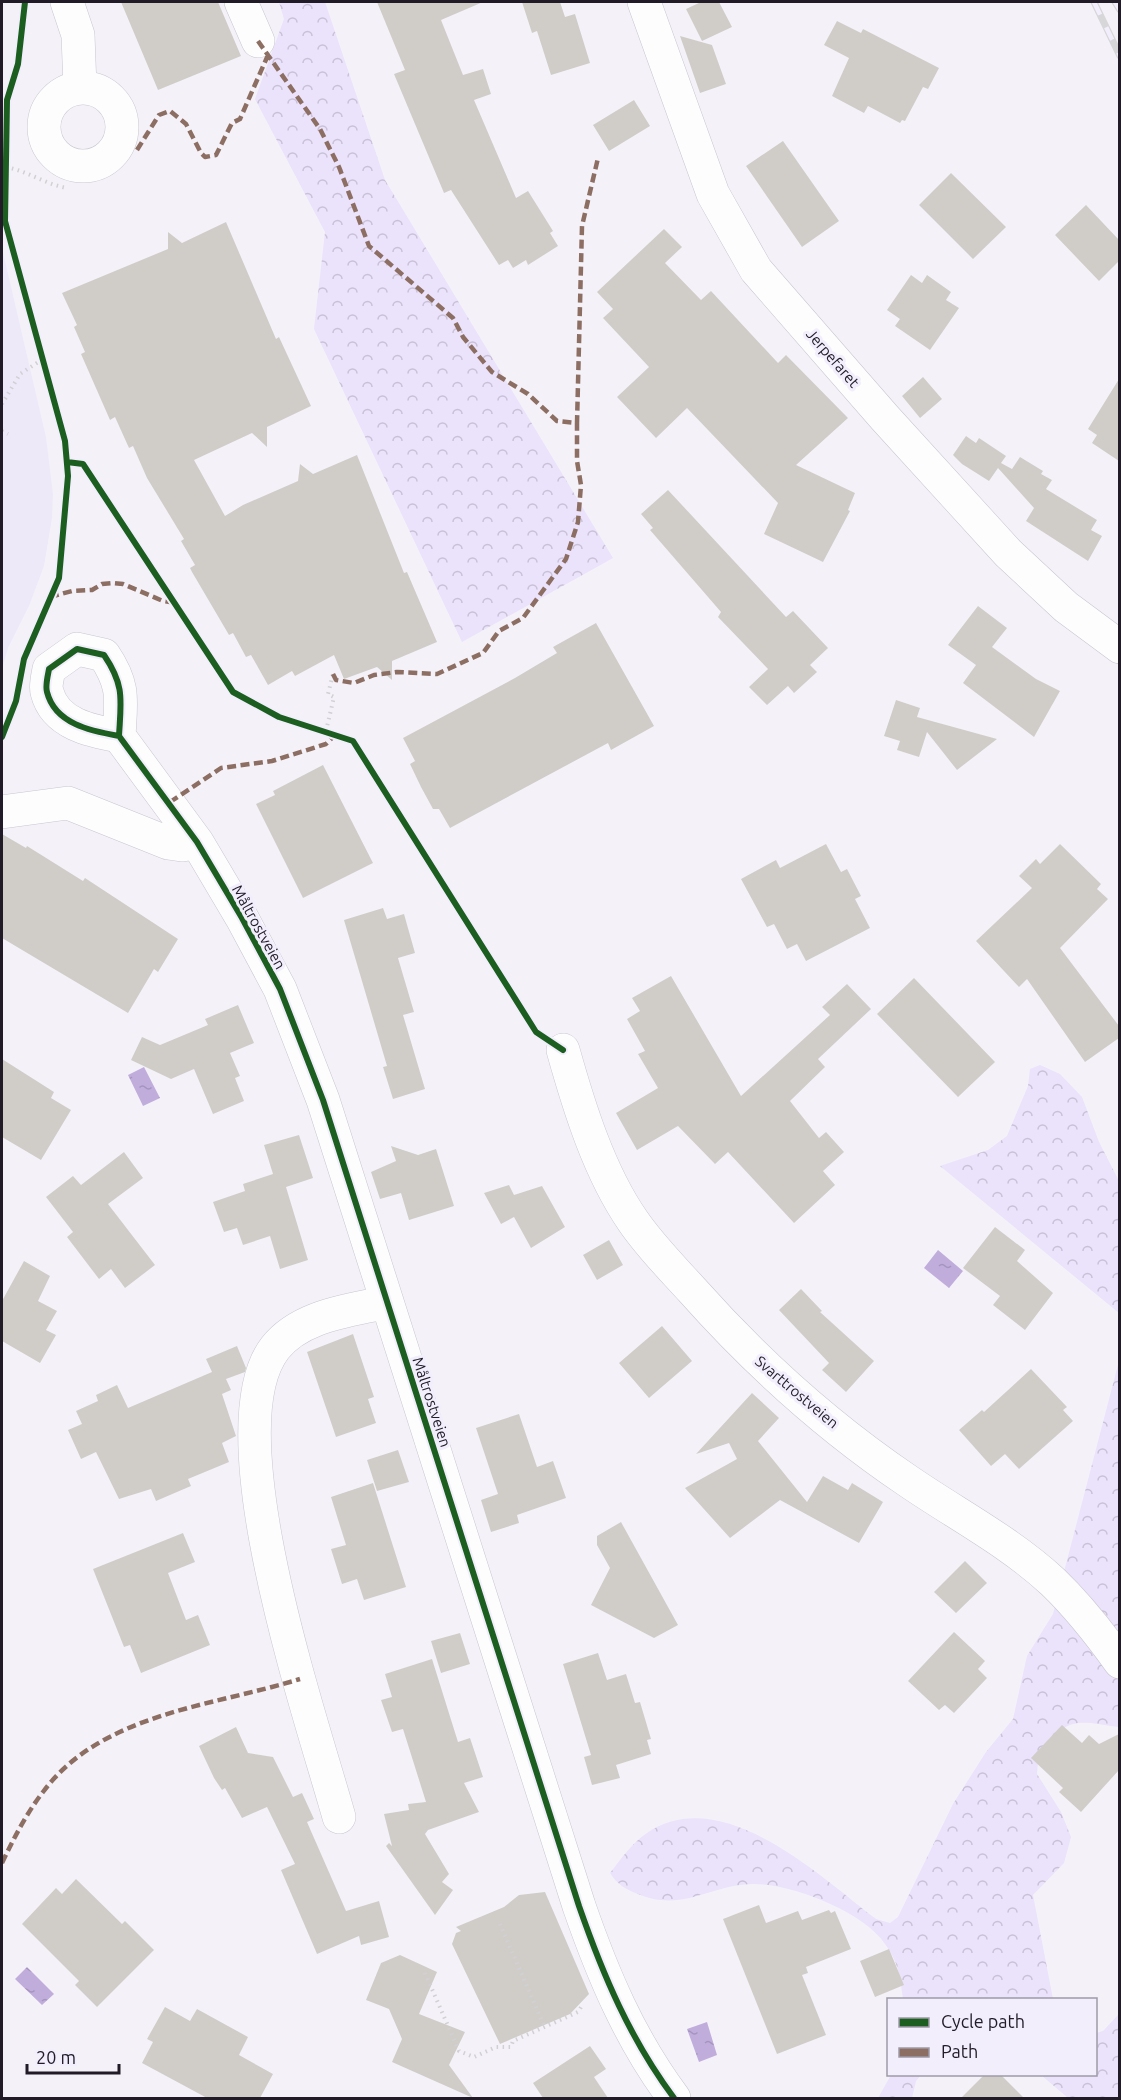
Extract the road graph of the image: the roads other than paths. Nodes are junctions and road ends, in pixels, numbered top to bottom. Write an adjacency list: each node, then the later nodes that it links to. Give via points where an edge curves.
1 (68, 2): 5 (street, via 78,35)
2 (241, 2): 4 (street)
3 (644, 2): 6 (street, Jerpefaret, via 713,194 756,270 1008,554 1066,607)
4 (258, 41)
5 (80, 87)
6 (1119, 647)
7 (119, 736): 9 (street, Måltrostveien)
8 (2, 812): 9 (street, via 68,803 168,843)
9 (197, 842): 11 (street, Måltrostveien, via 280,989 323,1100)
10 (563, 1050): 12 (street, Svarttrostveien, via 581,1114 632,1221 720,1321 802,1400 907,1481 1004,1544 1052,1581)
11 (387, 1302): 13 (street, via 331,1315 301,1326 285,1337 265,1368 255,1422 258,1495 271,1566); 14 (street, Måltrostveien, via 557,1843 610,1992 635,2042)
12 (1119, 1662)
13 (339, 1816)
14 (674, 2098)

